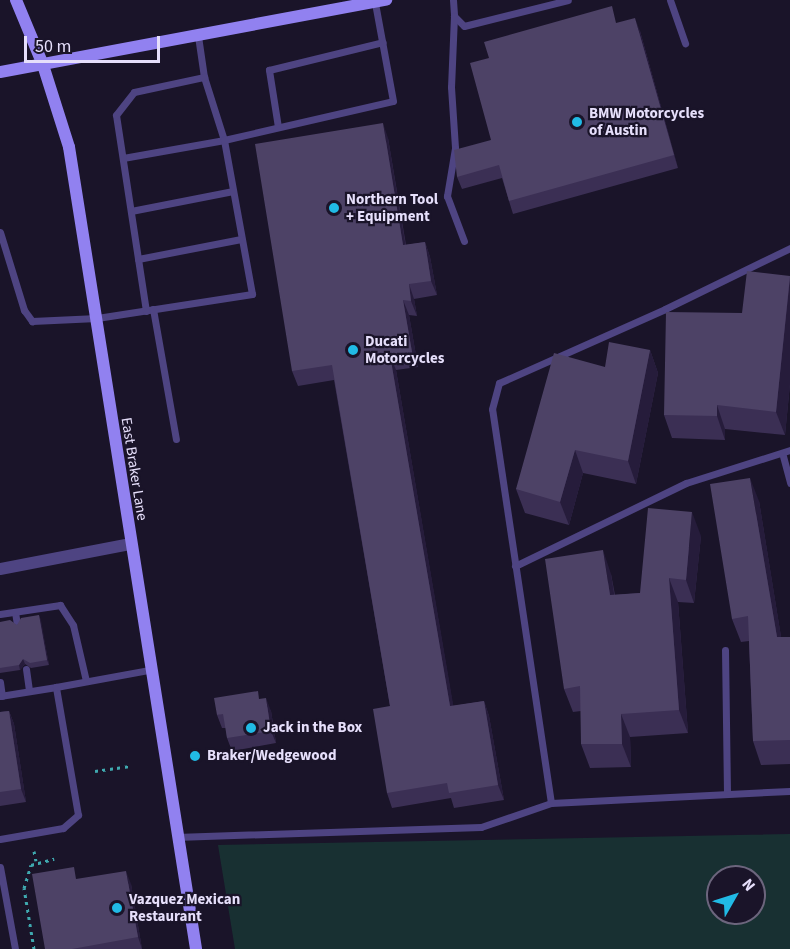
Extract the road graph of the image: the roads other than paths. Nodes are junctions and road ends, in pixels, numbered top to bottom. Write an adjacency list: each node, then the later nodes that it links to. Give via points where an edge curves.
1 (16, 0): 10 (main road, East Braker Lane)
2 (453, 0): 6 (lane)
3 (568, 0): 6 (lane, via 464,26)
4 (670, 0): 9 (lane)
5 (381, 1): 7 (main road); 8 (lane)
6 (454, 16): 20 (lane, via 451,87 455,148 447,196)
7 (198, 36): 10 (main road); 12 (lane)
8 (383, 42): 13 (lane, via 269,70); 13 (lane, via 393,101)
9 (684, 43)
10 (43, 65): 11 (main road); 24 (main road, East Braker Lane, via 69,147)
11 (0, 72)
12 (204, 77): 14 (lane); 15 (lane, via 134,92 116,115)
13 (278, 127): 14 (lane)
14 (224, 140): 15 (lane); 16 (lane)
15 (123, 158): 17 (lane)
16 (233, 191): 17 (lane); 19 (lane)
17 (131, 211): 22 (lane)
18 (0, 232): 24 (lane, via 24,310 32,321)
19 (241, 239): 22 (lane); 23 (lane, via 252,294)
20 (464, 241)
21 (790, 248): 30 (lane, via 499,383 492,409)
22 (138, 259): 23 (lane)
23 (149, 310): 24 (lane); 25 (lane)
24 (97, 318): 29 (main road, East Braker Lane)
25 (176, 438)
26 (790, 450): 27 (lane)
27 (783, 456): 28 (lane); 30 (lane, via 740,464 686,483)
28 (790, 483)
29 (130, 544): 31 (street); 37 (main road, East Braker Lane)
30 (515, 566): 45 (lane)
31 (0, 569)
32 (15, 612): 33 (lane); 34 (lane); 38 (lane, via 60,605 73,625)
33 (0, 614)
34 (17, 624)
35 (725, 650): 44 (lane)
36 (26, 669): 41 (lane)
37 (149, 670): 38 (lane); 46 (main road, East Braker Lane)
38 (86, 681): 40 (lane)
39 (0, 682): 42 (lane)
40 (56, 687): 41 (lane); 47 (lane, via 78,816 63,828)
41 (29, 691): 42 (lane)
42 (1, 696)
43 (790, 791): 44 (lane)
44 (727, 794): 45 (lane)
45 (551, 803): 46 (lane, via 481,827)
46 (176, 837): 50 (main road, East Braker Lane)
47 (0, 839)
48 (0, 867): 49 (lane)
49 (15, 949)
50 (196, 949)

